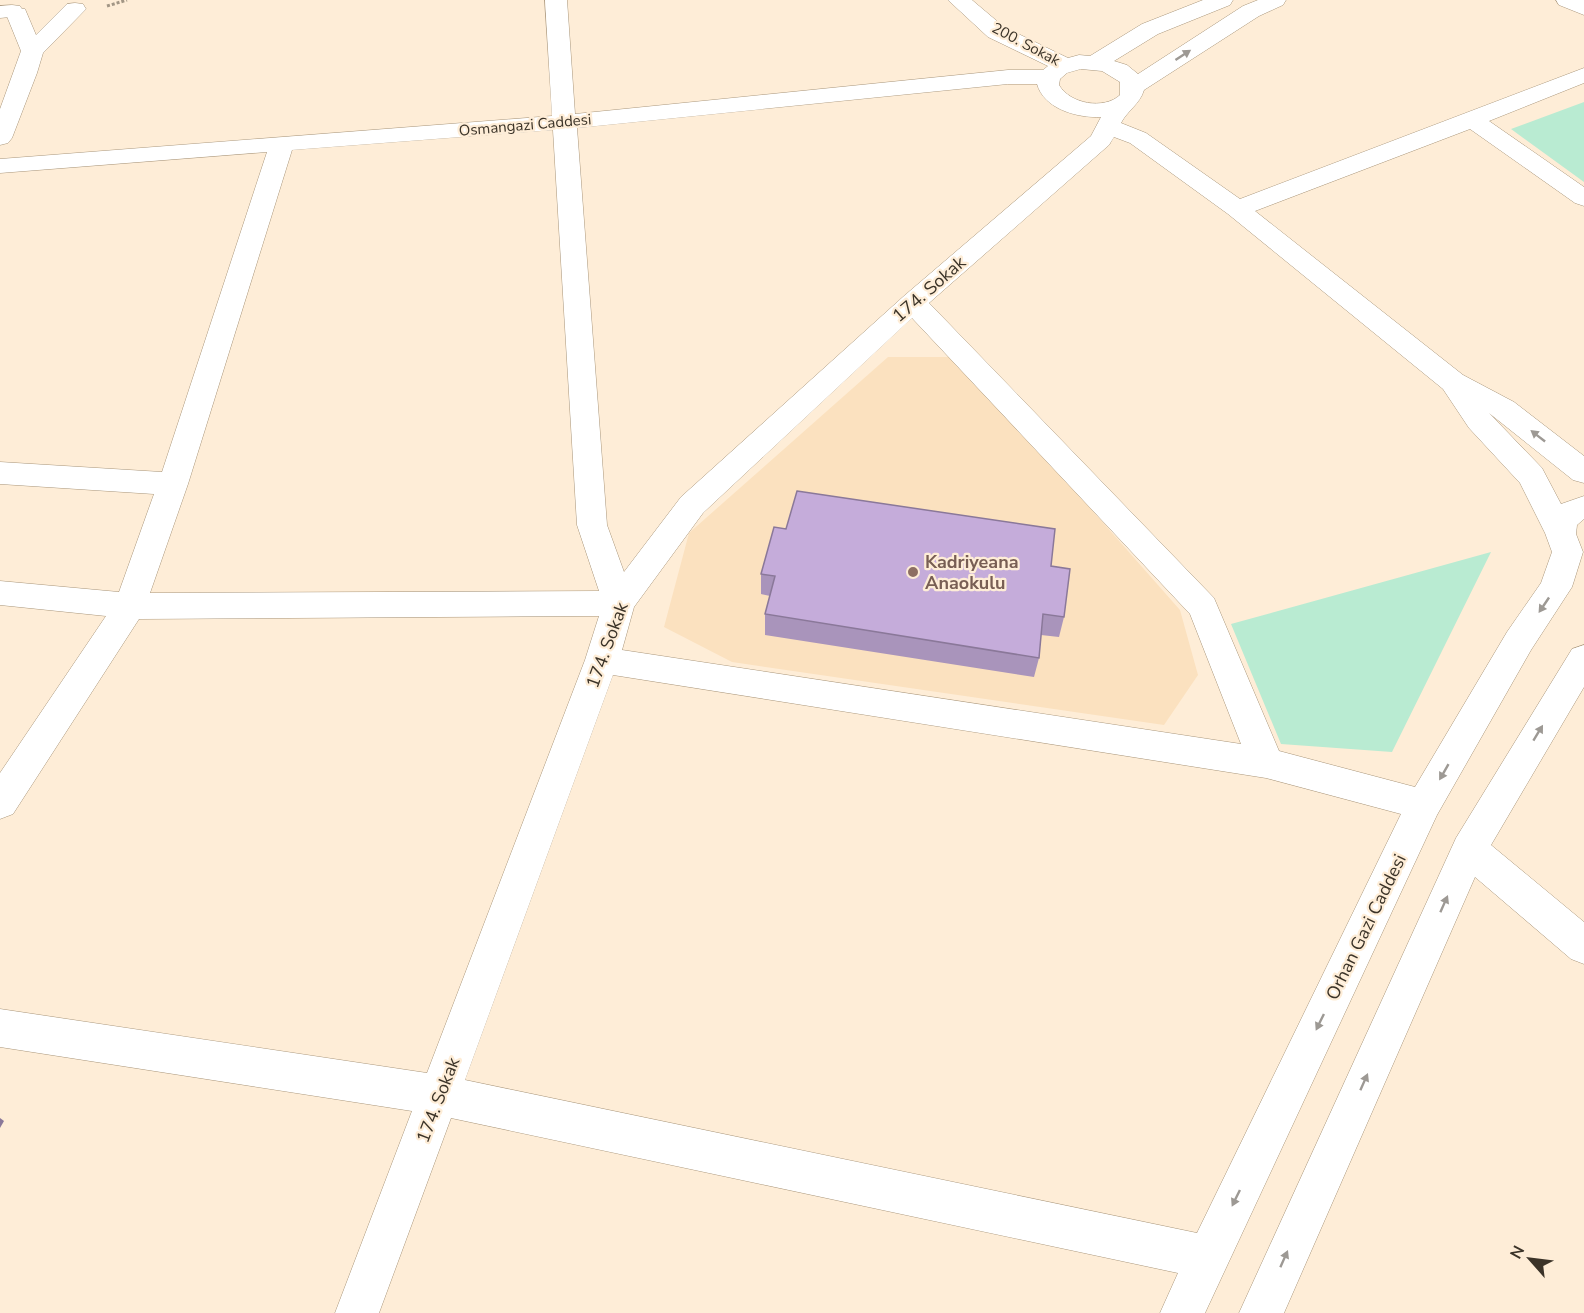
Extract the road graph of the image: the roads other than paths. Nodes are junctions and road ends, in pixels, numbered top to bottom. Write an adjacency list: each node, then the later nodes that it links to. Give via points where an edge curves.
1 (556, 0): 15 (street)
2 (959, 0): 11 (street, 200. Sokak, via 996,32 1037,53)
3 (1222, 0): 10 (street, via 1150,29)
4 (1275, 0): 13 (street, one-way to 4, via 1251,11)
5 (1567, 0): 8 (street)
6 (82, 4): 7 (street, via 44,16); 9 (street)
7 (8, 9): 9 (street)
8 (1584, 9)
9 (32, 51): 16 (street)
10 (1094, 63): 11 (street, Osmangazi Caddesi); 13 (street, via 1130,78)
11 (1057, 71): 13 (street, via 1047,86 1051,94 1073,107); 15 (street, Osmangazi Caddesi)
12 (1584, 75): 14 (street)
13 (1120, 107): 20 (street, via 1138,138); 21 (street, 174. Sokak, via 1101,140)
14 (1472, 120): 19 (street); 20 (street)
15 (565, 122): 17 (street, Osmangazi Caddesi); 29 (street, via 592,525)
16 (0, 138)
17 (282, 144): 18 (street, Osmangazi Caddesi); 25 (street)
18 (0, 166)
19 (1584, 198)
20 (1238, 210): 22 (street)
21 (913, 302): 29 (street, 174. Sokak, via 692,505); 33 (street, via 1203,607)
22 (1453, 382): 23 (street, one-way to 22, via 1504,409); 27 (street, via 1479,421 1531,476)
23 (1584, 472)
24 (0, 473): 25 (street)
25 (173, 484): 30 (street)
26 (1584, 507): 27 (street, via 1561,522)
27 (1570, 550): 35 (street, Orhan Gazi Caddesi, one-way to 35, via 1556,587 1519,641)
28 (0, 593): 30 (street)
29 (619, 603): 30 (street); 32 (street, 174. Sokak)
30 (130, 606): 34 (street)
31 (1584, 658): 36 (street, one-way to 31)
32 (602, 660): 33 (street); 39 (street, 174. Sokak)
33 (1266, 763): 35 (street)
34 (0, 803)
35 (1424, 805): 40 (street, Orhan Gazi Caddesi, one-way to 40)
36 (1469, 849): 37 (street); 43 (street, one-way to 36)
37 (1584, 946)
38 (0, 1028): 39 (street)
39 (440, 1095): 40 (street); 41 (street, 174. Sokak)
40 (1207, 1257): 42 (street, Orhan Gazi Caddesi)
41 (357, 1313)
42 (1182, 1313)
43 (1261, 1313)

